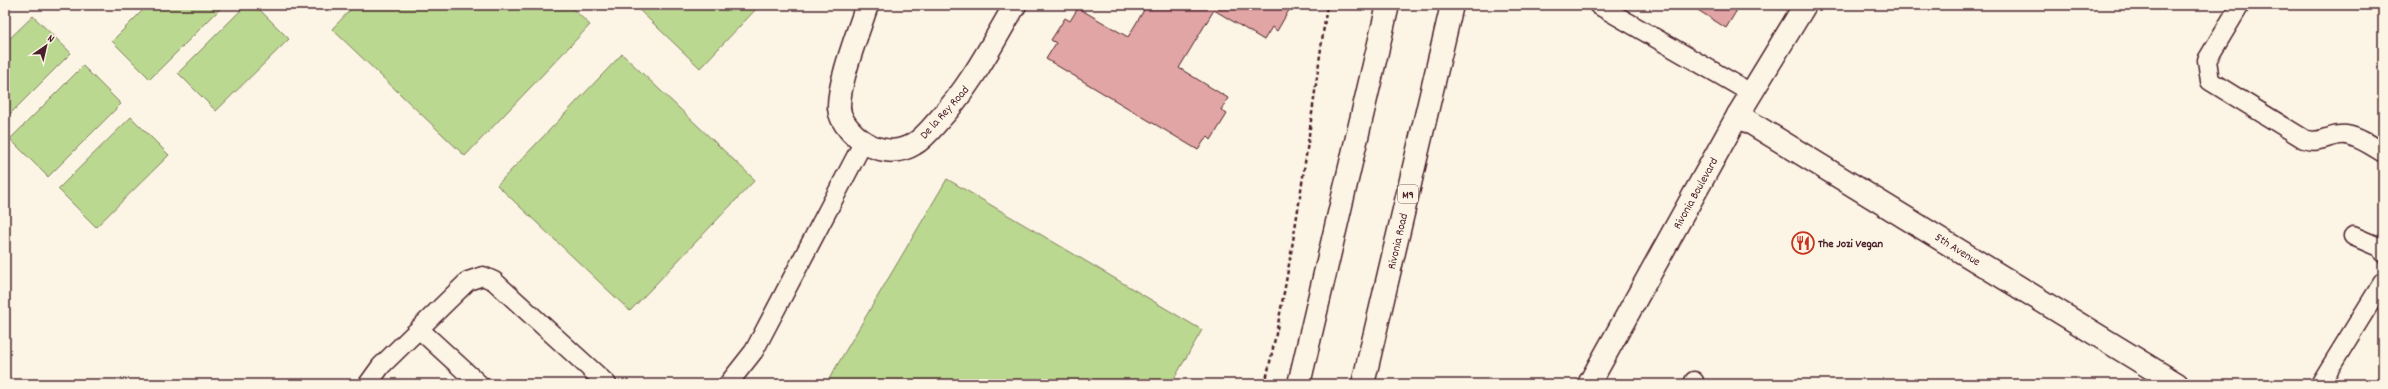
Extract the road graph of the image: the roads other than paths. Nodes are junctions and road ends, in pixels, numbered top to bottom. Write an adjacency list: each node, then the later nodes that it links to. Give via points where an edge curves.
1 (867, 5): 10 (street, De la Rey Road, via 840,93 839,109 845,124)
2 (1015, 5): 10 (street, De la Rey Road, via 969,84 925,135 914,144 894,152)
3 (1388, 5): 20 (street)
4 (1452, 5): 21 (street, Rivonia Road / M9)
5 (1598, 5): 8 (lane)
6 (1805, 5): 8 (street, Rivonia Boulevard)
7 (2240, 5): 11 (lane, via 2207,60 2210,81 2304,139 2313,142 2346,135 2365,142)
8 (1751, 93): 9 (street, Rivonia Boulevard)
9 (1738, 115): 22 (street, Rivonia Boulevard); 23 (street, 5th Avenue)
10 (863, 143): 19 (lane, via 754,352)
11 (2383, 153)
12 (2353, 236): 13 (lane, via 2381,248)
13 (2383, 253)
14 (2383, 282): 24 (lane)
15 (419, 329): 16 (lane, via 381,366); 17 (lane); 18 (lane, via 468,281 483,276 494,281)
16 (368, 384)
17 (479, 384)
18 (607, 384)
19 (728, 384)
20 (1299, 384)
21 (1363, 384)
22 (1589, 384)
23 (2177, 384)
24 (2320, 384)

